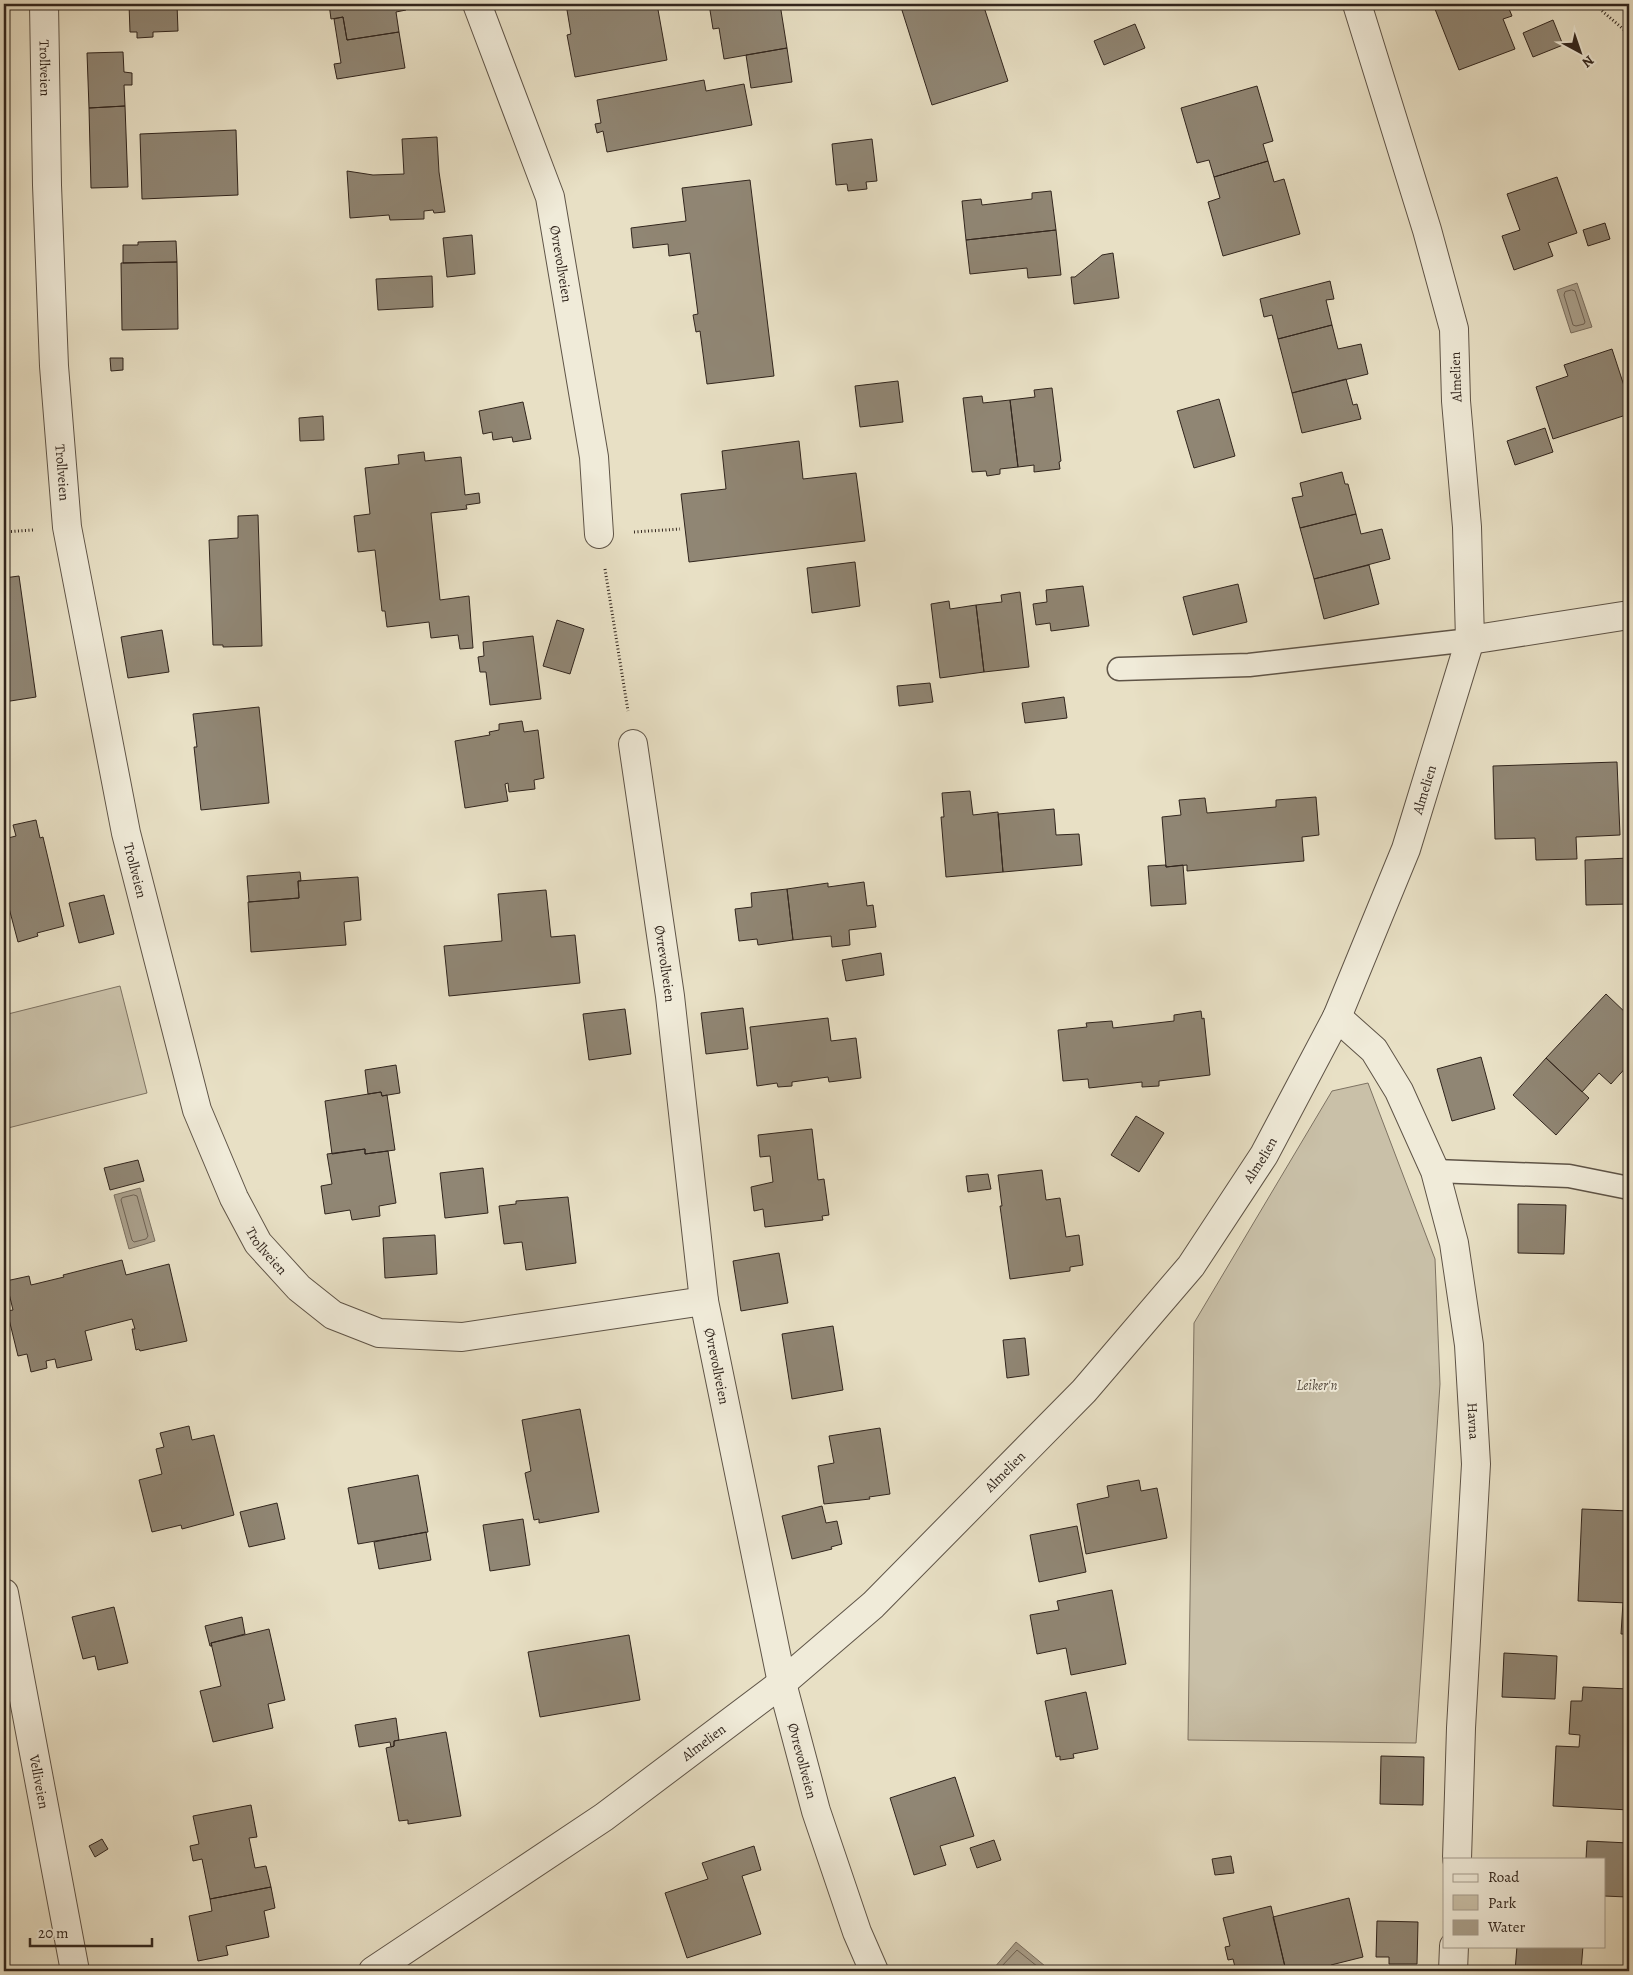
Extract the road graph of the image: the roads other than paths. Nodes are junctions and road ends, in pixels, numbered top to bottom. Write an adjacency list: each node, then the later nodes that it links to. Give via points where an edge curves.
1 (44, 4): 12 (street, Trollveien, via 54,366 67,527 126,833 197,1110 234,1198 258,1243 299,1288 333,1315 379,1333 462,1337)
2 (478, 4): 4 (street, Øvrevollveien, via 550,197 594,457)
3 (1357, 4): 6 (street, Almelien, via 1454,329 1456,401 1467,527)
4 (599, 534)
5 (1629, 615): 6 (street)
6 (1470, 640): 7 (lane, via 1249,665); 9 (street, Almelien, via 1406,850)
7 (1119, 669)
8 (634, 744): 12 (street, Øvrevollveien, via 670,996)
9 (1337, 1017): 10 (street, Havna, via 1374,1050 1398,1091); 14 (street, Almelien, via 1264,1155 1191,1266 1084,1391 984,1494 873,1604)
10 (1435, 1171): 11 (lane, via 1569,1176); 15 (street, Havna, via 1454,1243 1469,1344 1476,1464)
11 (1629, 1188)
12 (704, 1302): 14 (street, Øvrevollveien)
13 (4, 1594): 17 (street, Velliveien)
14 (782, 1683): 18 (street, Almelien, via 604,1817); 19 (street, Øvrevollveien, via 816,1811 857,1932)
15 (1457, 1858)
16 (1454, 1948): 20 (street)
17 (75, 1971)
18 (373, 1971)
19 (874, 1971)
20 (1453, 1971)

